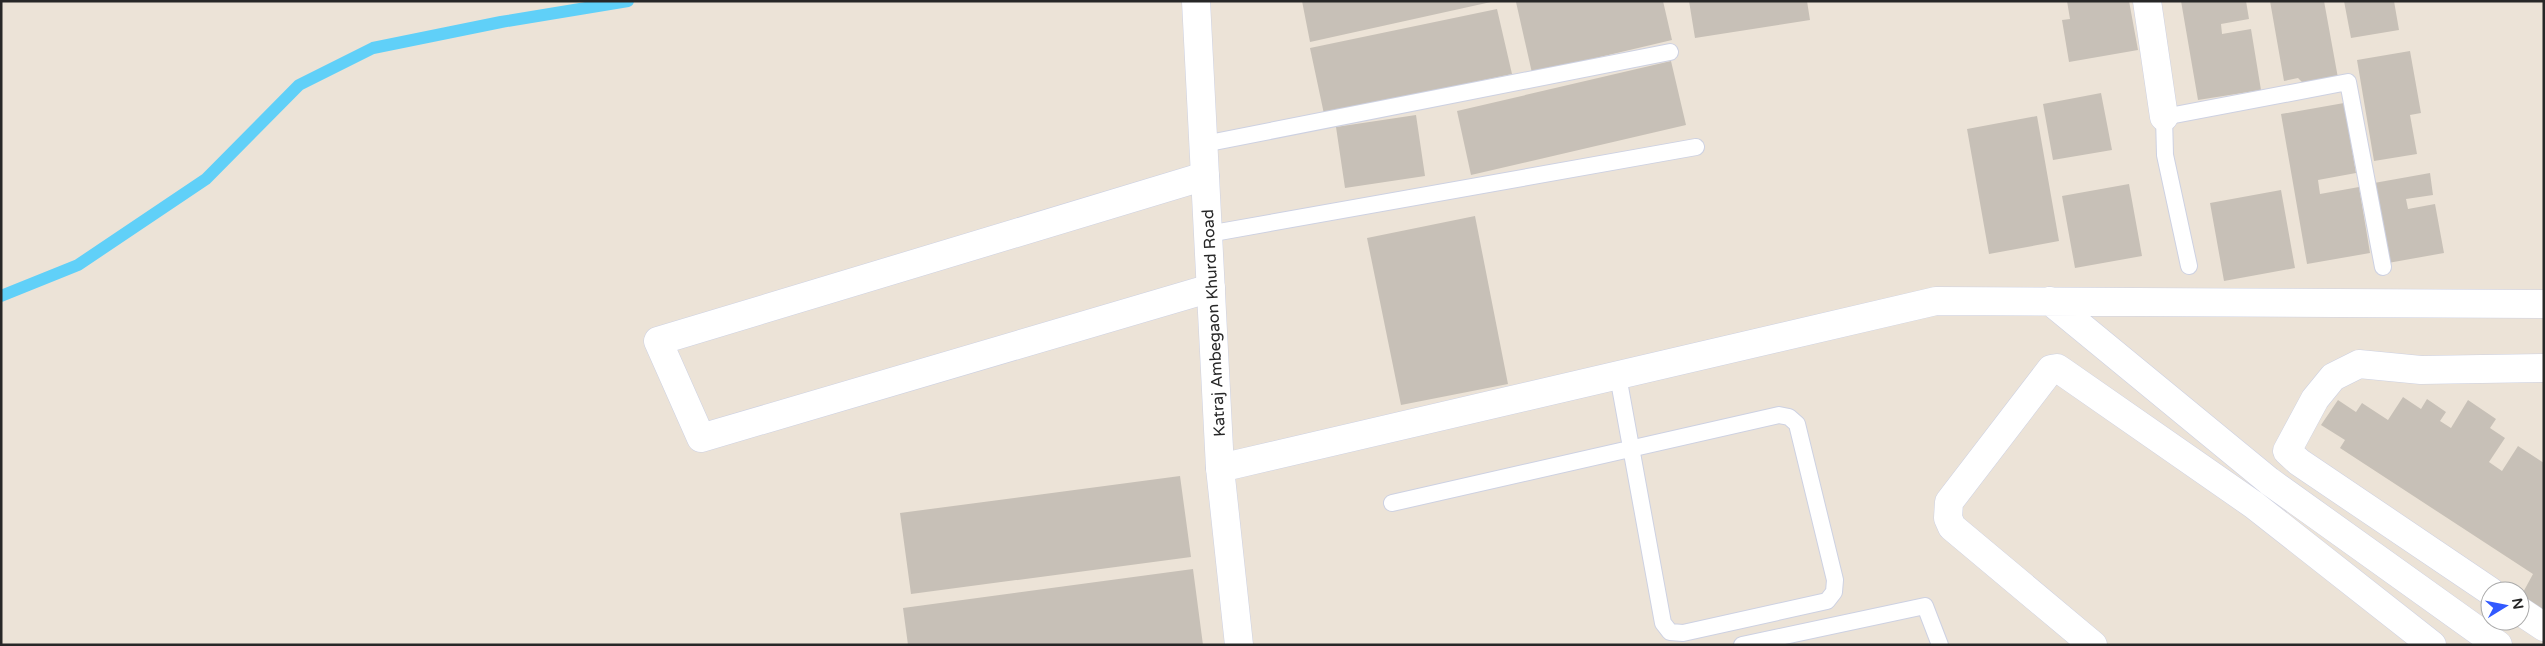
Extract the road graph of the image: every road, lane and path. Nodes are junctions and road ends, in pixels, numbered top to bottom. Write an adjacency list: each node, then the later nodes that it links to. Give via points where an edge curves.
1 (1196, 1): 5 (street, Katraj Ambegaon Khurd Road)
2 (2147, 1): 4 (street)
3 (1670, 52): 5 (lane)
4 (2164, 117): 9 (lane, via 2166,155); 10 (lane, via 2348,82)
5 (1204, 144): 7 (street, Katraj Ambegaon Khurd Road)
6 (1696, 146): 8 (lane)
7 (1205, 176): 8 (street, Katraj Ambegaon Khurd Road); 11 (street, via 658,341 702,438)
8 (1208, 234): 11 (street, Katraj Ambegaon Khurd Road)
9 (2189, 266)
10 (2383, 267)
11 (1211, 288): 18 (street, Katraj Ambegaon Khurd Road)
12 (2050, 301): 13 (street); 15 (street, via 1936,301); 19 (street)
13 (2544, 304)
14 (2544, 368): 17 (street, via 2421,370 2359,364 2333,377)
15 (1618, 376): 16 (lane); 18 (street)
16 (1631, 448): 16 (lane, via 1663,623 1670,632 1683,633 1827,601 1834,592 1835,580 1797,424 1789,417 1779,415); 20 (lane)
17 (2287, 451): 19 (street); 22 (street)
18 (1220, 468): 25 (street, Katraj Ambegaon Khurd Road)
19 (2269, 480): 21 (street); 30 (street)
20 (1392, 503)
21 (2254, 505): 28 (street, via 2057,368 2045,373 1950,502 1948,518 1952,526); 29 (street)
22 (2480, 584)
23 (2530, 618): 24 (street)
24 (2544, 627)
25 (1239, 645)
26 (1742, 645): 27 (lane, via 1925,606)
27 (1940, 645)
28 (2093, 645)
29 (2432, 645)
30 (2498, 645)

